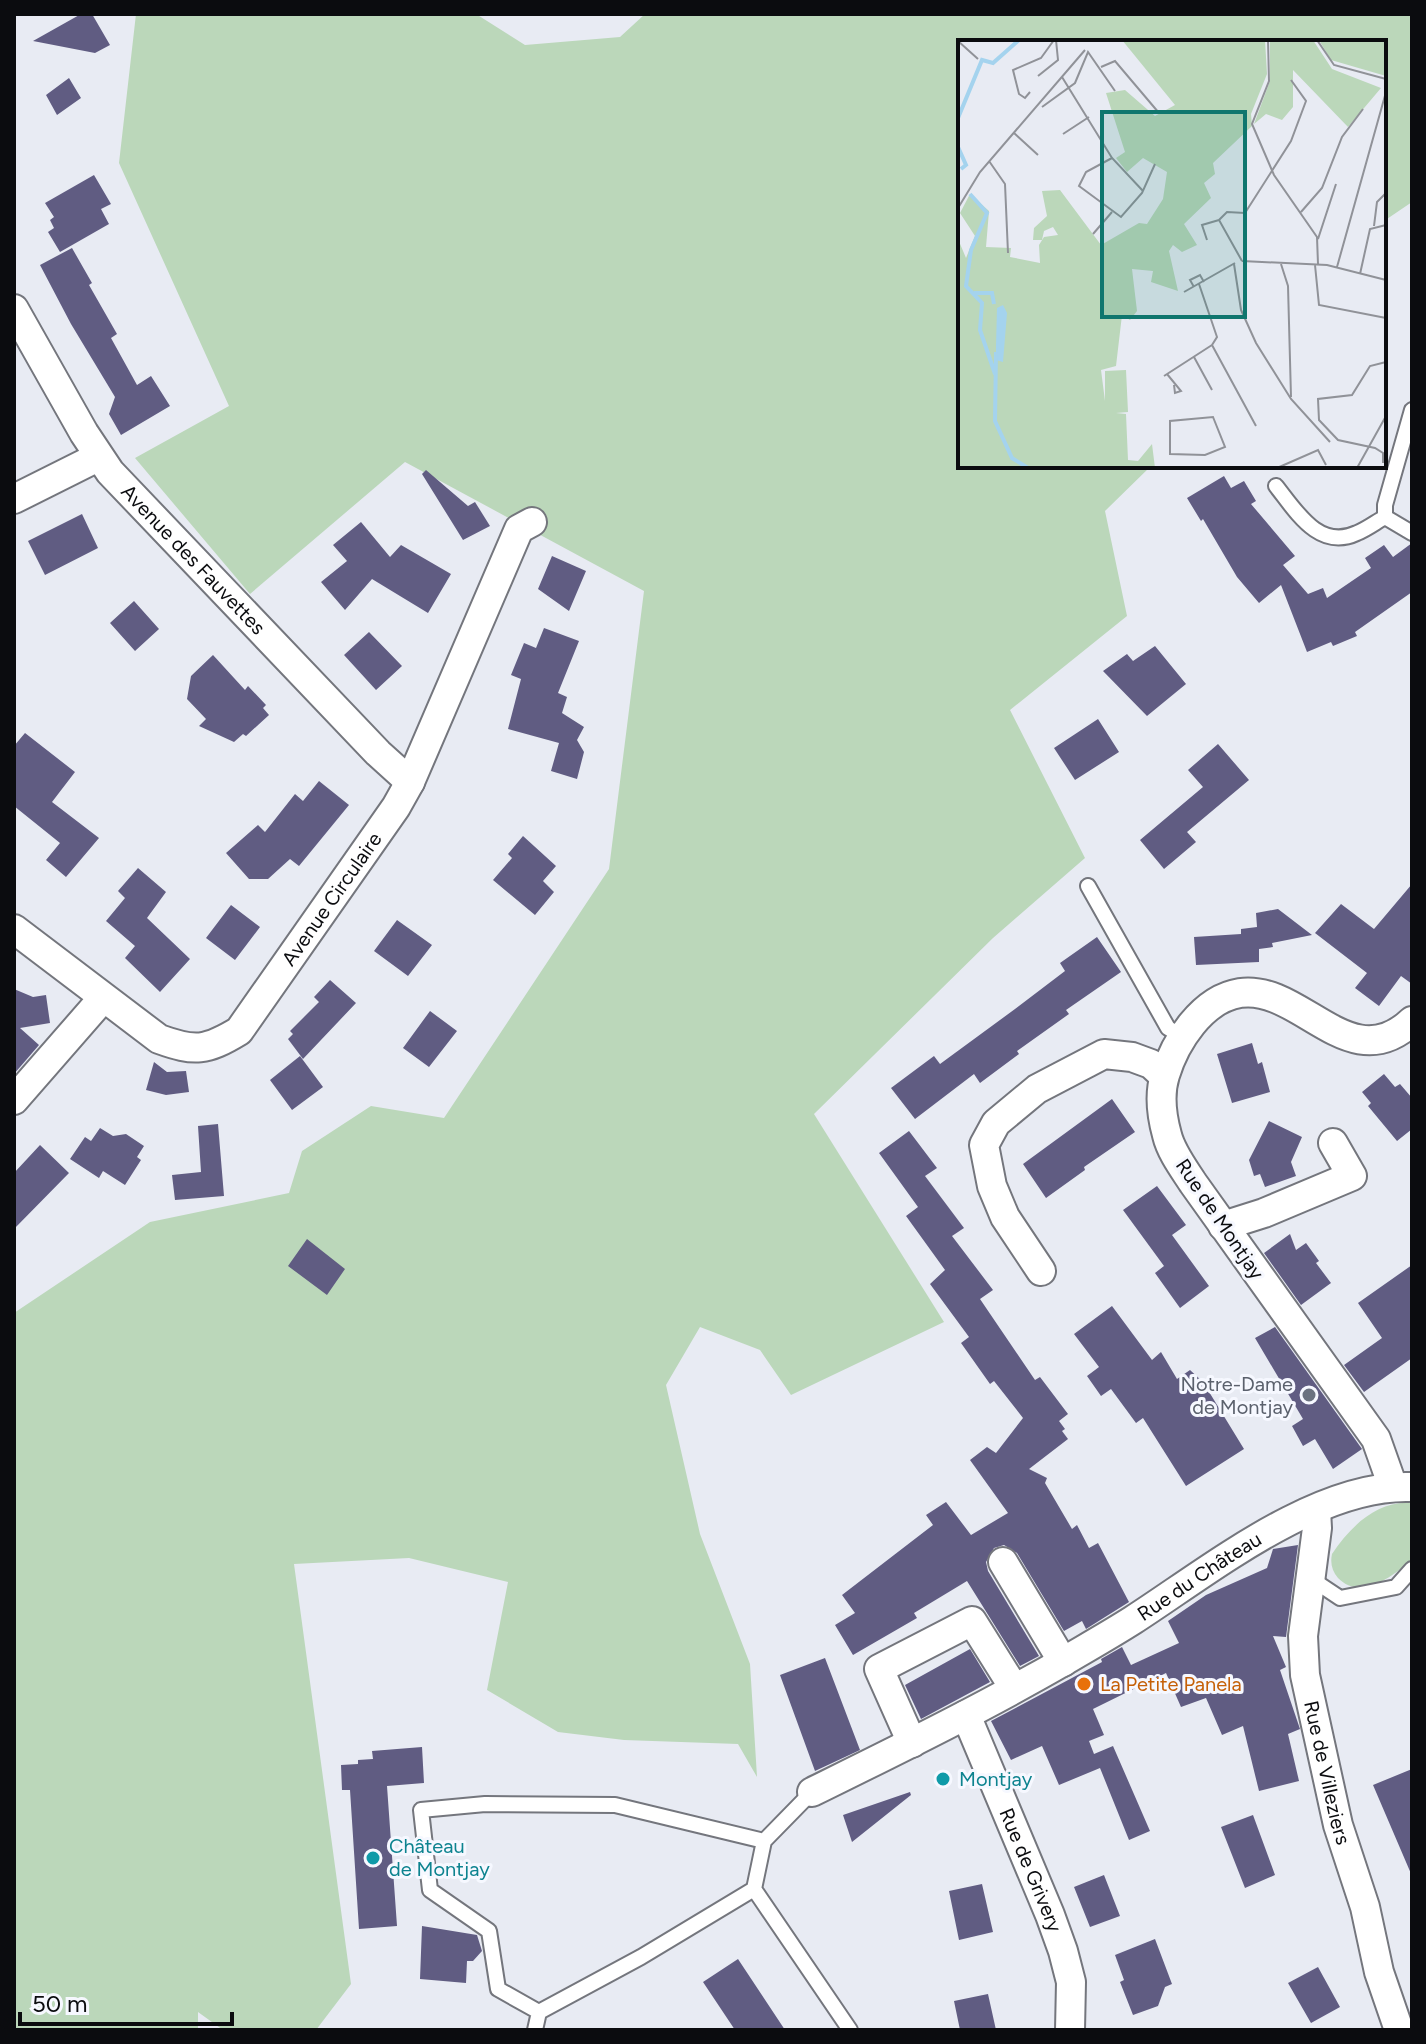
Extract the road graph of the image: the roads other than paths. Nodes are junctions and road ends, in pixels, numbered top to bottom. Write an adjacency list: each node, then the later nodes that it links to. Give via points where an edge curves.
1 (14, 309): 3 (street, Avenue des Fauvettes)
2 (1412, 410): 6 (lane)
3 (98, 457): 5 (street); 9 (street, Avenue des Fauvettes)
4 (1276, 486): 6 (lane, via 1307,527 1328,536 1354,535)
5 (14, 499)
6 (1385, 517): 8 (lane)
7 (532, 522): 9 (street, Avenue Circulaire, via 519,529)
8 (1412, 533)
9 (410, 782): 12 (street, Avenue Circulaire, via 239,1031 216,1045 187,1049 159,1039)
10 (1088, 886): 14 (lane, via 1168,1028)
11 (14, 929): 12 (street, Avenue Circulaire)
12 (103, 998): 16 (street)
13 (1412, 1021): 14 (street, Rue de Montjay, via 1376,1040 1341,1036 1270,995 1239,993 1199,1015)
14 (1183, 1037): 15 (street, Rue de Montjay)
15 (1164, 1076): 18 (street, Rue de Montjay, via 1167,1139); 19 (street, via 1132,1057 1104,1054 1037,1089 996,1123 984,1145 992,1186 1005,1217)
16 (14, 1100)
17 (1333, 1143): 18 (street, via 1352,1176)
18 (1223, 1226): 20 (street, Rue de Montjay, via 1376,1439)
19 (1041, 1271)
20 (1402, 1487): 21 (street, Rue du Château, via 1355,1495)
21 (1316, 1510): 24 (street, Rue de Villeziers); 25 (street, Rue du Château, via 1265,1533)
22 (1003, 1562): 25 (street)
23 (1412, 1569): 24 (lane, via 1396,1587 1340,1598)
24 (1310, 1578): 36 (street, Rue de Villeziers, via 1303,1636 1305,1675 1338,1825)
25 (1063, 1662): 26 (street, Rue du Château)
26 (1014, 1688): 27 (street, Rue du Château); 28 (street, via 972,1621 879,1669)
27 (966, 1715): 28 (street, Rue du Château); 35 (street, Rue de Grivery, via 1063,1951 1071,1982)
28 (912, 1743): 29 (street, Rue du Château)
29 (812, 1792): 30 (lane)
30 (764, 1841): 31 (lane); 32 (lane, via 615,1805 485,1804 421,1810 430,1890 489,1931 498,1989)
31 (754, 1889): 32 (lane); 34 (lane)
32 (539, 2012): 33 (lane)
33 (535, 2030)
34 (850, 2030)
35 (1070, 2030)
36 (1399, 2030)

